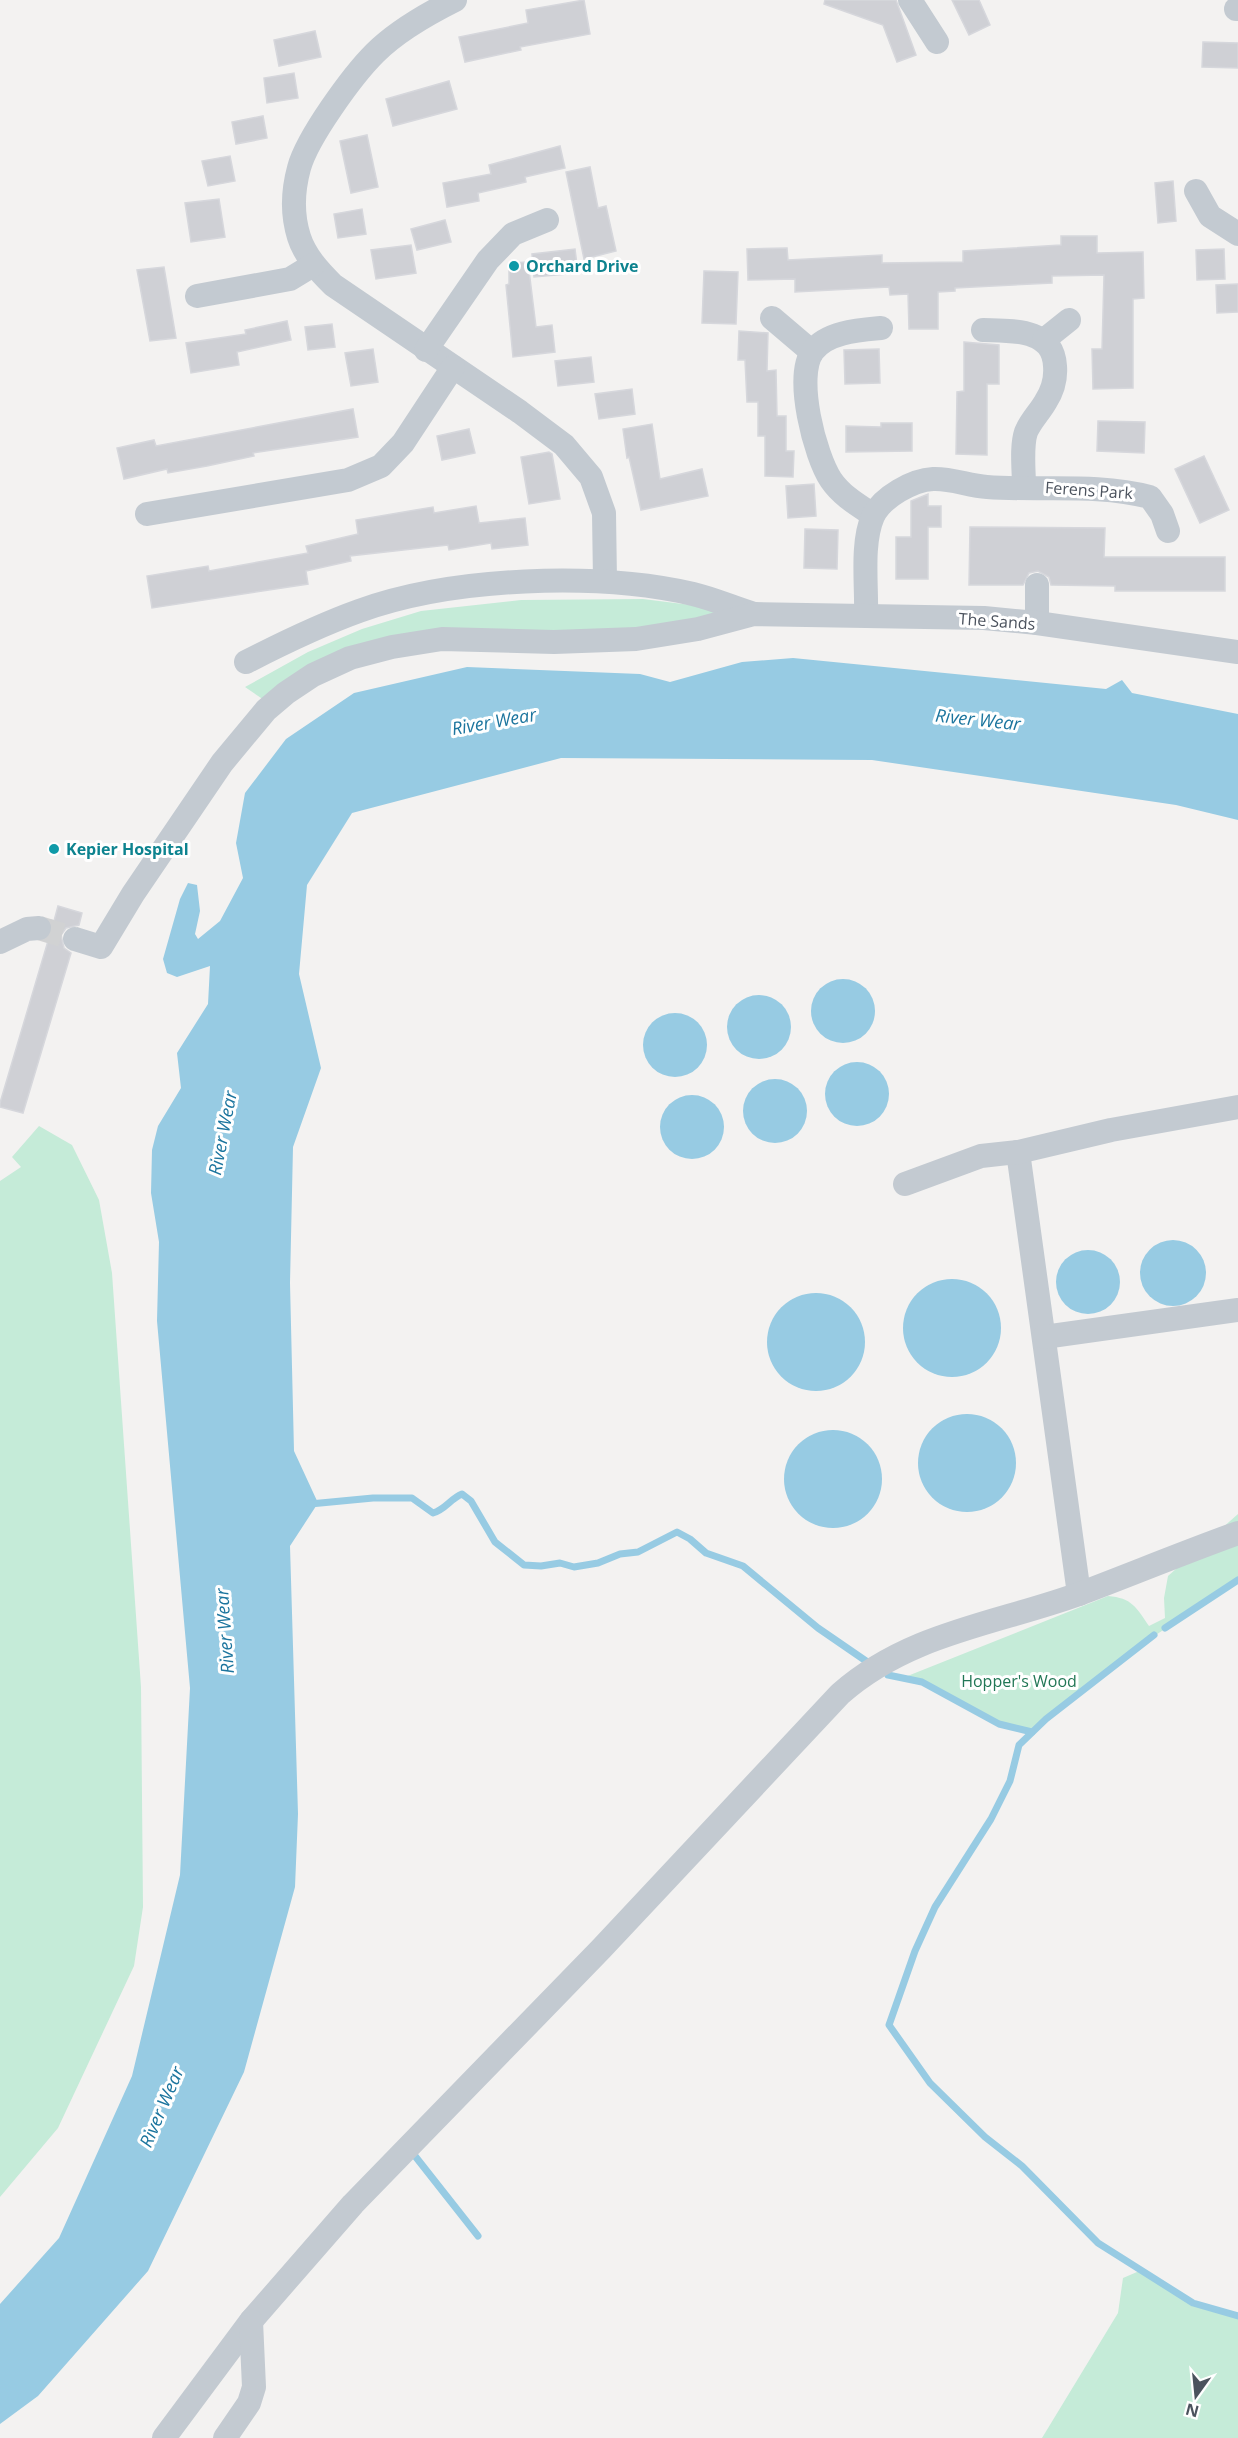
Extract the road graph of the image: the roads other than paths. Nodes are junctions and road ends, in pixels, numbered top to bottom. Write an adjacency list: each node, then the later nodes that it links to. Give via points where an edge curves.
1 (455, 0): 7 (street, via 424,16 375,53 315,134 299,167 294,204 299,236)
2 (910, 0): 3 (street)
3 (937, 42)
4 (1196, 190): 6 (street, via 1210,216)
5 (547, 220): 14 (street, via 513,234 488,260)
6 (1238, 234)
7 (313, 264): 8 (street, via 290,279); 14 (street, via 333,285)
8 (197, 296)
9 (772, 318): 15 (street)
10 (1069, 320): 13 (street)
11 (881, 328): 15 (street, via 831,337)
12 (983, 330): 13 (street, via 1014,331)
13 (1044, 340): 17 (street, Ferens Park, via 1055,356 1056,378 1025,434)
14 (426, 350): 16 (street)
15 (812, 352): 19 (street, via 806,372 807,406 822,459 845,496)
16 (453, 367): 18 (street, via 403,443 381,466 348,480); 21 (street, via 564,445 591,477 604,513)
17 (1024, 487): 19 (street, Ferens Park, via 986,487 933,478 908,486 886,500); 20 (street, Ferens Park, via 1126,491 1150,497)
18 (147, 514)
19 (873, 515): 24 (street, via 867,542)
20 (1168, 531)
21 (605, 581): 23 (street, via 694,594); 27 (street, via 523,581 420,594 359,610)
22 (1037, 585): 25 (street)
23 (754, 614): 24 (street, The Sands); 29 (street, via 698,629 636,639 442,639 371,653 322,671 266,710 222,763 101,947)
24 (866, 615): 25 (street, The Sands)
25 (1037, 623): 26 (street, The Sands)
26 (1238, 652)
27 (246, 662)
28 (39, 928): 30 (street, via 27,929)
29 (75, 939)
30 (0, 942)
31 (1238, 1107): 32 (street)
32 (1018, 1152): 33 (street, via 981,1156); 35 (street)
33 (905, 1184)
34 (1238, 1310): 35 (street)
35 (1044, 1337): 37 (street)
36 (1238, 1533): 37 (street)
37 (1079, 1594): 38 (street, via 915,1646 865,1672 353,2204)
38 (251, 2321): 39 (street); 40 (street, via 254,2387 249,2403)
39 (164, 2438)
40 (225, 2438)

